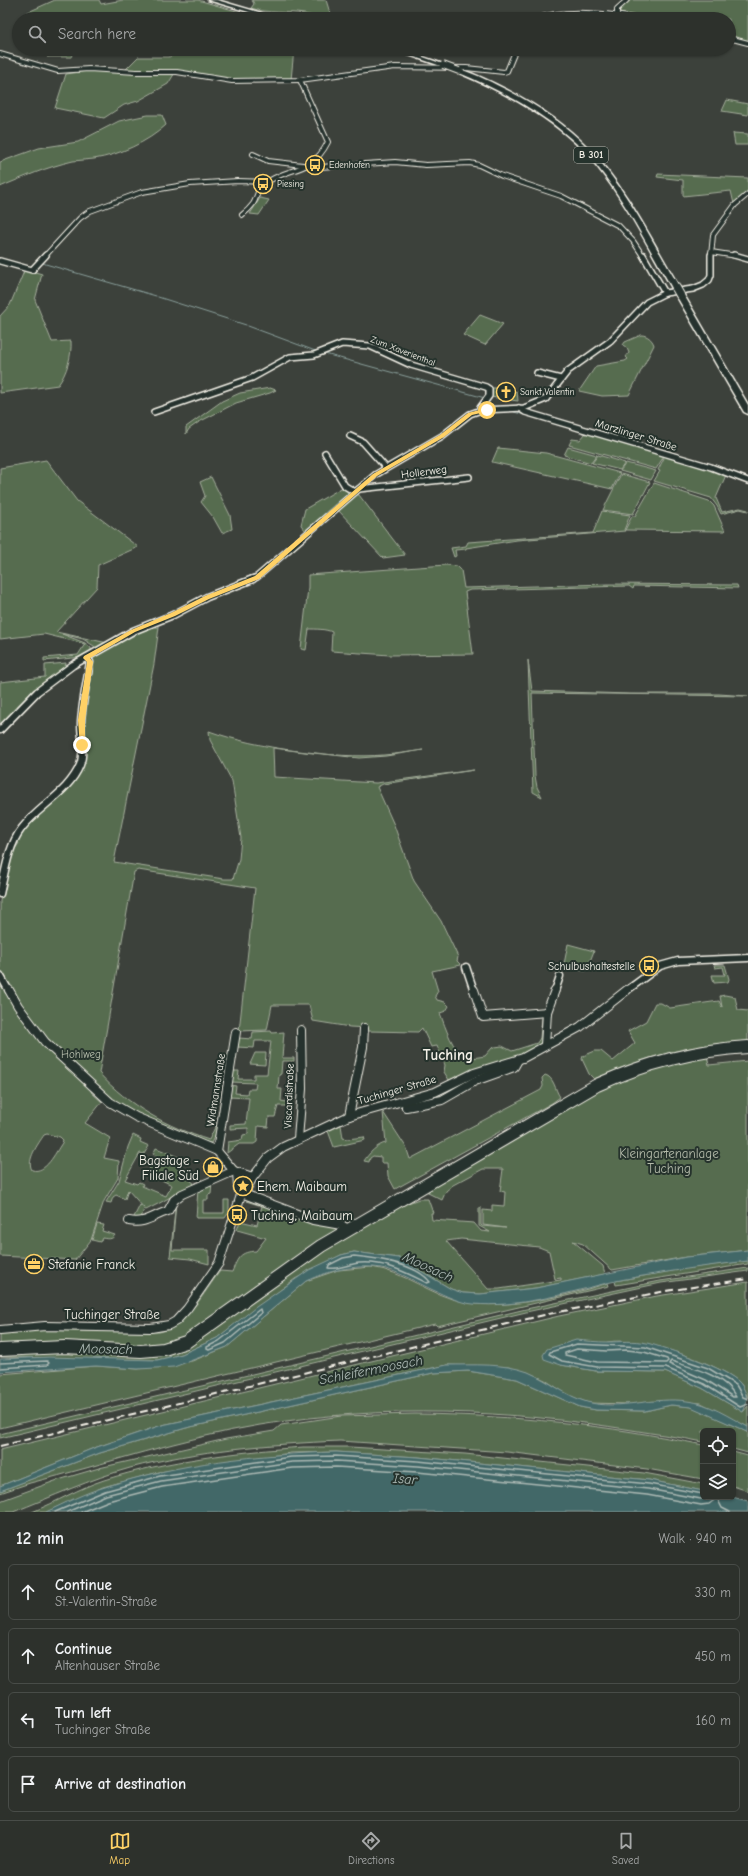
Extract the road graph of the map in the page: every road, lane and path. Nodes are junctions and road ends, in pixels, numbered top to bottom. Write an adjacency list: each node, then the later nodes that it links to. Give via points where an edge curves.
1 (211, 0): 3 (main road)
2 (628, 0): 4 (street, via 619,4)
3 (254, 12)
4 (618, 12)
5 (736, 40): 6 (street)
6 (748, 43)
7 (0, 54): 10 (street, via 58,71 177,72 227,81)
8 (415, 56): 25 (main road, B 301, bridge, via 492,85 538,111 589,153 621,195)
9 (513, 56): 10 (street, via 507,71 504,72 466,68 395,67)
10 (300, 80): 12 (street, via 328,142 321,157)
11 (253, 154): 12 (street, via 268,161)
12 (306, 166): 13 (street); 19 (street, via 395,162 426,166 457,163 479,165 502,176 561,196 619,226 636,244)
13 (269, 182): 15 (street, via 261,187 250,208); 18 (street, via 190,184 142,192 90,211 80,218 32,270)
14 (748, 194): 16 (street, via 735,205 717,228 711,240)
15 (242, 215)
16 (711, 252): 17 (street); 19 (street, via 709,280 693,289)
17 (748, 259)
18 (0, 261)
19 (665, 293): 21 (street, via 651,299 610,341 576,364)
20 (537, 372): 21 (street)
21 (561, 379): 22 (street, via 546,399 532,406)
22 (518, 408): 23 (street); 30 (street, Marzlinger Straße, via 711,467)
23 (480, 410): 24 (street, Zum Xaverienthal, via 489,396 489,389 486,387 411,365 370,346 342,344 314,355 290,357 252,378); 28 (street, via 470,414 442,436)
24 (154, 412)
25 (748, 412)
26 (350, 436): 28 (street, via 363,442)
27 (325, 453): 31 (street, via 345,486)
28 (386, 468): 31 (street)
29 (468, 477): 31 (street, Hollerweg)
30 (748, 481)
31 (357, 491): 32 (street, via 257,578 207,597 173,615 133,631)
32 (86, 658): 33 (street, via 37,692); 34 (street, via 90,662 81,720 80,765 68,783 19,832)
33 (0, 730)
34 (0, 894)
35 (748, 958): 43 (street, Tuchinger Straße, via 684,960 660,966 580,1027)
36 (466, 967): 39 (street, via 483,1017)
37 (0, 975): 49 (street, via 18,1006 45,1042 110,1102 131,1115)
38 (560, 976): 39 (street)
39 (547, 1012): 43 (street)
40 (364, 1028): 47 (street, Tuchinger Straße, via 363,1047)
41 (301, 1030): 48 (street, Viscardistraße, via 302,1089)
42 (236, 1032): 49 (street, Widmannstraße)
43 (545, 1045): 45 (street, Tuchinger Straße)
44 (748, 1047): 54 (main road, via 714,1048 682,1054 619,1074 560,1105)
45 (518, 1060): 46 (street, Tuchinger Straße, via 514,1067 476,1081 442,1100); 47 (street, Tuchinger Straße, via 474,1073 435,1092)
46 (406, 1107)
47 (349, 1116): 48 (street, Tuchinger Straße)
48 (298, 1139): 51 (street, Tuchinger Straße, via 268,1158)
49 (217, 1151): 50 (street)
50 (236, 1172): 51 (street); 52 (street, Tuchinger Straße, via 238,1188); 53 (street, via 182,1194 174,1200 168,1212 155,1215 141,1223)
51 (253, 1177): 52 (street, Tuchinger Straße)
52 (242, 1194): 54 (street, via 280,1206 314,1221 342,1225); 55 (street, Tuchinger Straße, via 219,1264 187,1309 169,1325 151,1328 45,1326)
53 (129, 1221)
54 (349, 1229): 56 (main road, via 306,1256 186,1342 164,1349 141,1351 64,1347)
55 (0, 1330)
56 (0, 1350)

